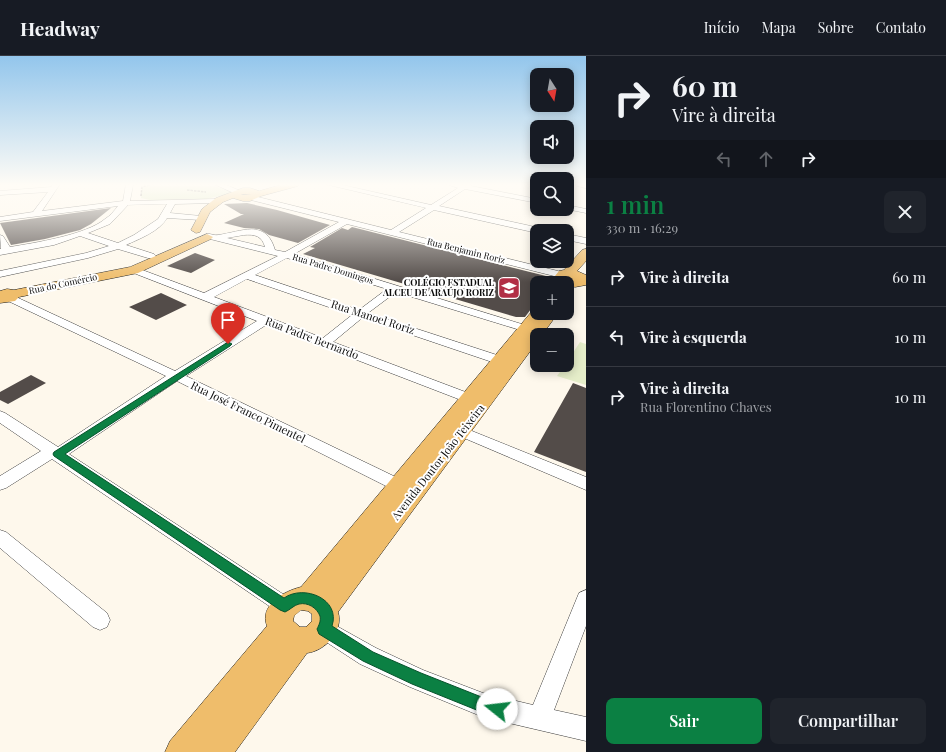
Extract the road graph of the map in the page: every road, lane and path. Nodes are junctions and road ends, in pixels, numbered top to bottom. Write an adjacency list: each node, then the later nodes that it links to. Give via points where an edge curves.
1 (22, 216): 10 (street)
2 (112, 216): 14 (street)
3 (163, 216): 19 (street, via 153,227)
4 (182, 216): 9 (street)
5 (212, 216): 15 (main road)
6 (329, 216): 11 (street, Rua Benjamin Roriz)
7 (417, 216): 13 (street)
8 (475, 216): 12 (street)
9 (201, 218): 15 (main road)
10 (0, 219)
11 (346, 221): 13 (street, Rua Benjamin Roriz); 23 (street)
12 (530, 229)
13 (393, 232): 29 (street, Rua Benjamin Roriz)
14 (81, 234): 19 (street); 21 (street)
15 (204, 234): 20 (street, Rua Padre Domingos); 20 (street, via 259,234 267,240); 24 (main road, Rua do Comércio); 25 (main road, Rua do Comércio)
16 (0, 238): 21 (street)
17 (574, 238): 18 (street)
18 (586, 241)
19 (120, 245): 24 (street); 26 (street, via 88,255)
20 (271, 251): 23 (street, Rua Padre Domingos)
21 (4, 252)
22 (586, 254): 30 (main road)
23 (286, 255): 28 (street); 31 (street, Rua Padre Domingos)
24 (151, 256): 27 (main road, Rua do Comércio)
25 (134, 270): 27 (main road, Rua do Comércio); 33 (street, Rua Padre Bernardo)
26 (0, 274)
27 (112, 274): 32 (main road, Rua do Comércio)
28 (247, 276): 33 (street); 34 (street, Rua Manoel Roriz)
29 (558, 276)
30 (574, 278)
31 (395, 288): 34 (street); 36 (street, Rua Padre Domingos)
32 (4, 296): 39 (street, Rua José Franco Pimentel)
33 (205, 297): 35 (street, Rua Padre Bernardo)
34 (361, 313): 37 (street); 38 (street, Rua Manoel Roriz)
35 (266, 320): 37 (street, Rua Padre Bernardo); 39 (street)
36 (533, 324): 38 (main road, Avenida Doutor João Teixeira); 40 (main road, Avenida Doutor João Teixeira)
37 (325, 343): 40 (street, Rua Padre Bernardo)
38 (499, 360): 40 (main road, Avenida Doutor João Teixeira)
39 (176, 376): 43 (street); 46 (street, Rua José Franco Pimentel)
40 (475, 401): 42 (main road, Avenida Doutor João Teixeira); 46 (main road, Avenida Doutor João Teixeira)
41 (0, 416): 43 (street)
42 (462, 432): 45 (street); 49 (main road, Avenida Doutor João Teixeira)
43 (56, 452): 44 (street); 49 (street)
44 (0, 484)
45 (586, 484)
46 (398, 485): 49 (main road, Avenida Doutor João Teixeira)
47 (0, 537): 50 (street)
48 (586, 599): 51 (street)
49 (304, 618): 51 (street, via 368,656 418,679 484,706); 53 (main road, Avenida Doutor João Teixeira); 54 (main road, Avenida Doutor João Teixeira)
50 (100, 620)
51 (539, 718): 52 (street)
52 (586, 729)
53 (181, 752)
54 (215, 752)

